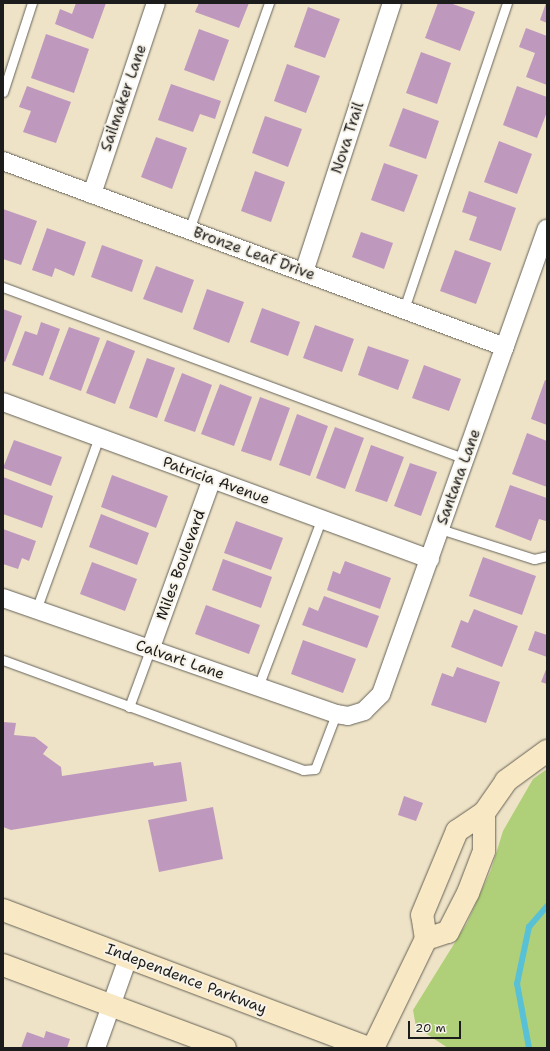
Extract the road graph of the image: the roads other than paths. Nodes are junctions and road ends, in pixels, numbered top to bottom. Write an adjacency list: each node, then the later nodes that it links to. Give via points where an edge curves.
1 (32, 3): 6 (lane)
2 (156, 3): 8 (street, Sailmaker Lane)
3 (269, 3): 10 (lane)
4 (392, 3): 11 (street, Nova Trail)
5 (507, 3): 13 (lane)
6 (3, 92)
7 (3, 161): 8 (street, Bronze Leaf Drive)
8 (92, 194): 10 (street, Bronze Leaf Drive)
9 (547, 229): 14 (street, Santana Lane)
10 (189, 230): 11 (street, Bronze Leaf Drive)
11 (304, 272): 13 (street, Bronze Leaf Drive)
12 (3, 287): 17 (lane)
13 (404, 309): 14 (street, Bronze Leaf Drive)
14 (505, 347): 17 (street, Santana Lane)
15 (3, 402): 16 (street, Patricia Avenue)
16 (99, 437): 18 (street, Patricia Avenue); 24 (lane)
17 (466, 459): 20 (street, Santana Lane)
18 (212, 479): 19 (street, Patricia Avenue); 25 (street, Miles Boulevard)
19 (321, 520): 22 (street, Patricia Avenue); 27 (lane)
20 (440, 529): 21 (lane, via 534,559); 22 (street, Santana Lane)
21 (547, 556)
22 (430, 559): 30 (street, Santana Lane, via 381,694)
23 (3, 598): 24 (street, Calvart Lane)
24 (36, 610): 25 (street, Calvart Lane)
25 (150, 650): 27 (street, Calvart Lane); 28 (lane)
26 (3, 660): 28 (lane)
27 (258, 687): 29 (street, Calvart Lane)
28 (129, 707): 29 (lane, via 304,770 315,769)
29 (336, 714): 30 (street, Calvart Lane)
30 (358, 715)
31 (547, 751): 32 (main road, via 506,781)
32 (484, 814): 34 (main road, via 457,831 422,915); 34 (main road, via 484,851 468,893 448,932)
33 (3, 910): 35 (main road, Independence Parkway)
34 (426, 940): 41 (main road)
35 (128, 958): 37 (street); 40 (main road, Independence Parkway)
36 (3, 965): 37 (main road)
37 (111, 1005): 38 (street); 39 (main road)
38 (96, 1048)
39 (225, 1048)
40 (368, 1048)
41 (373, 1048)

